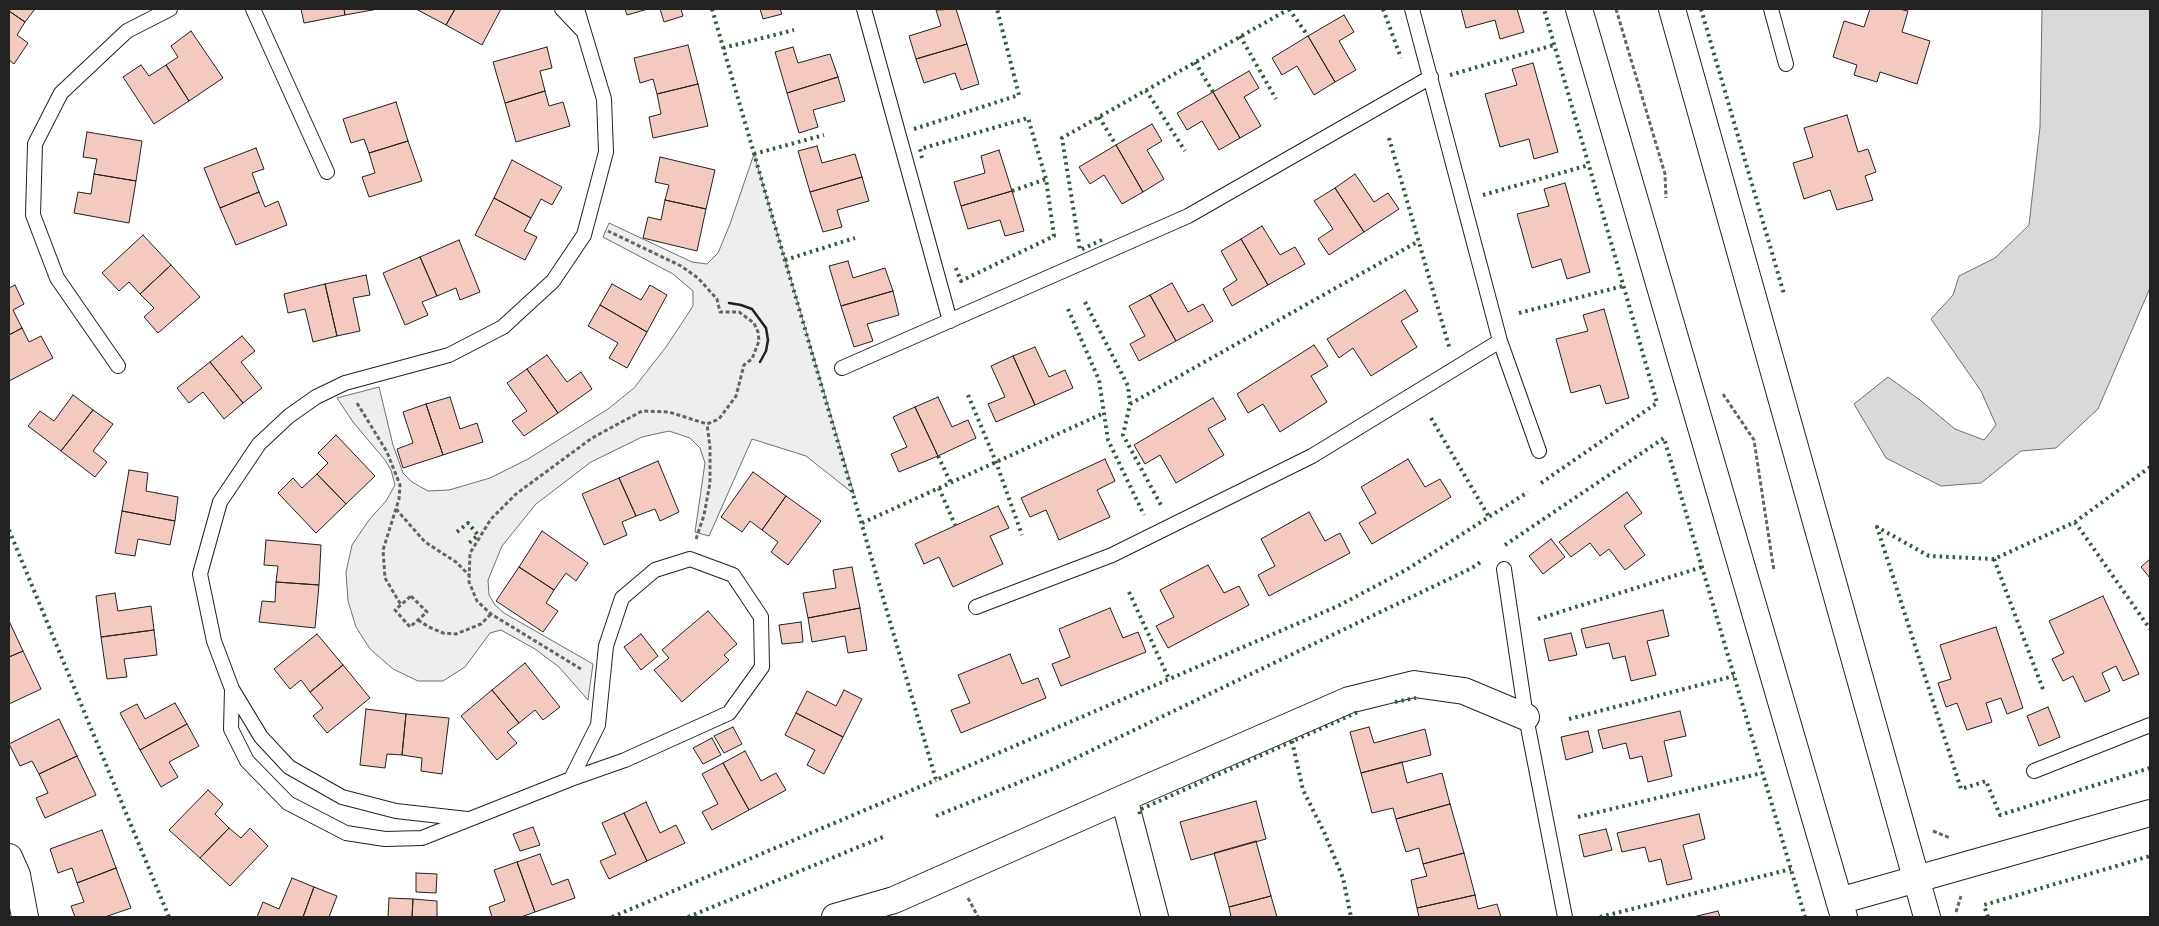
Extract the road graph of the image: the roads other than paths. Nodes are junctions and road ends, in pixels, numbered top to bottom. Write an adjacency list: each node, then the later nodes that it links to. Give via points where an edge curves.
1 (170, 9): 16 (lane, via 127,31 61,93 36,144 32,215 57,278)
2 (253, 9): 13 (lane)
3 (562, 9): 10 (lane)
4 (577, 9): 10 (lane)
5 (864, 9): 14 (lane)
6 (1412, 9): 12 (lane)
7 (1579, 9): 32 (street)
8 (1672, 9): 30 (street)
9 (1771, 9): 11 (lane)
10 (584, 32): 21 (lane, via 604,98 606,152 584,235 553,281 502,326 450,355 345,383 316,397 289,416 259,444 220,502 200,574 214,641)
11 (1786, 64)
12 (1431, 76): 14 (lane, via 1188,216); 15 (lane)
13 (327, 172)
14 (950, 321): 17 (lane)
15 (1500, 341): 18 (lane); 20 (lane, via 1312,456 1112,555)
16 (118, 366)
17 (842, 368)
18 (1538, 451)
19 (1504, 569): 22 (lane)
20 (976, 607)
21 (232, 689): 28 (lane, via 261,737 289,767 342,797 396,811); 28 (lane, via 231,729 248,761 288,803 346,833 385,839 422,838)
22 (1526, 717): 26 (street, via 1464,691 1414,684 1349,700); 36 (lane)
23 (2150, 725): 24 (lane)
24 (2034, 770)
25 (571, 779): 25 (lane, via 625,760 729,713 762,667 761,616 733,575 690,559 655,570 622,598 606,646 598,725); 28 (lane)
26 (1124, 798): 31 (street); 35 (street)
27 (2150, 812): 30 (street)
28 (467, 819)
29 (9, 857): 33 (street, via 17,875)
30 (1916, 878): 32 (street); 37 (street)
31 (896, 909): 34 (street)
32 (1842, 909)
33 (25, 917)
34 (835, 917)
35 (1155, 917)
36 (1565, 917)
37 (1927, 917)

